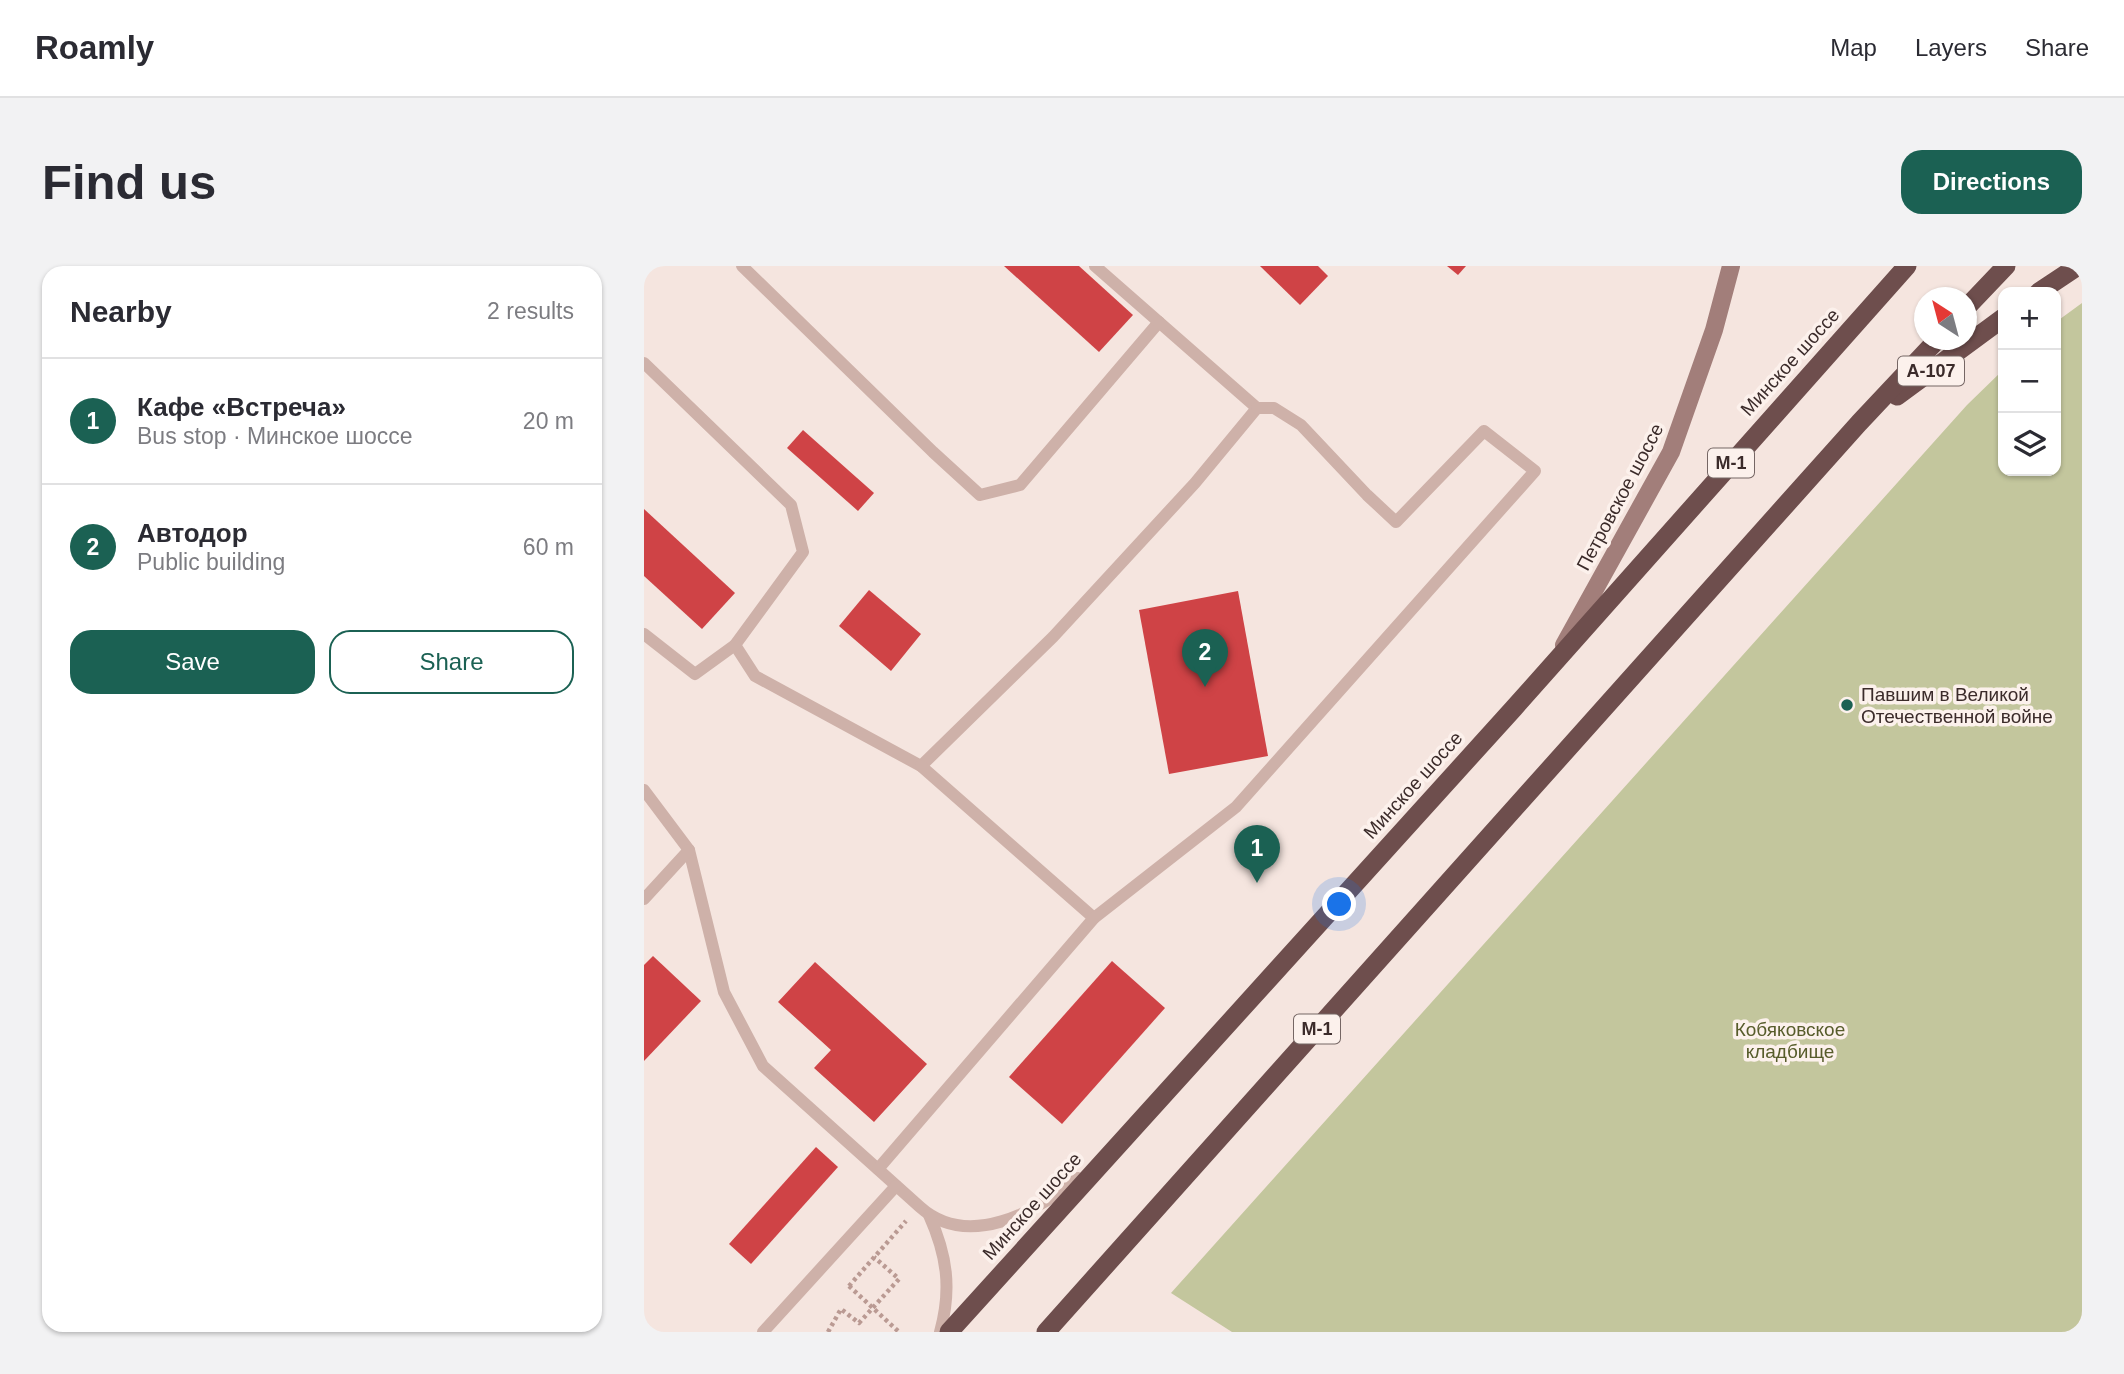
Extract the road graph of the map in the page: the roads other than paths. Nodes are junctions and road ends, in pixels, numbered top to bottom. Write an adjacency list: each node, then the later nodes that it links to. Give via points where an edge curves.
1 (742, 266): 9 (lane, via 980,495 1020,485)
2 (1095, 266): 9 (lane)
3 (1731, 266): 17 (main road, Петровское шоссе, via 1671,452)
4 (1907, 266): 17 (highway, Минское шоссе / М-1)
5 (2006, 266): 8 (highway)
6 (2078, 266): 7 (highway)
7 (2046, 287)
8 (1977, 296)
9 (1159, 322): 13 (lane)
10 (1998, 322): 14 (highway, А-107)
11 (1928, 350): 14 (highway, М-1)
12 (644, 363): 16 (lane, via 791,505 803,552)
13 (1257, 408): 18 (lane, via 1195,483 1053,637); 22 (lane, via 1275,408 1301,425 1396,522 1484,431 1535,471 1236,807)
14 (1859, 423): 30 (highway, М-1)
15 (644, 634): 16 (lane, via 695,674)
16 (735, 645): 18 (lane, via 755,676)
17 (1555, 661): 23 (highway, Минское шоссе / М-1)
18 (921, 766): 22 (lane)
19 (644, 790): 20 (lane)
20 (689, 850): 21 (lane); 24 (lane, via 724,992 763,1066)
21 (644, 899)
22 (1094, 918): 24 (lane)
23 (1114, 1149): 26 (lane, via 1063,1191 1011,1220 961,1225); 29 (highway, Минское шоссе / М-1)
24 (878, 1169): 25 (lane)
25 (897, 1186): 26 (lane); 27 (lane)
26 (924, 1211): 28 (lane, via 945,1259)
27 (763, 1332)
28 (940, 1332)
29 (949, 1332)
30 (1046, 1332)

